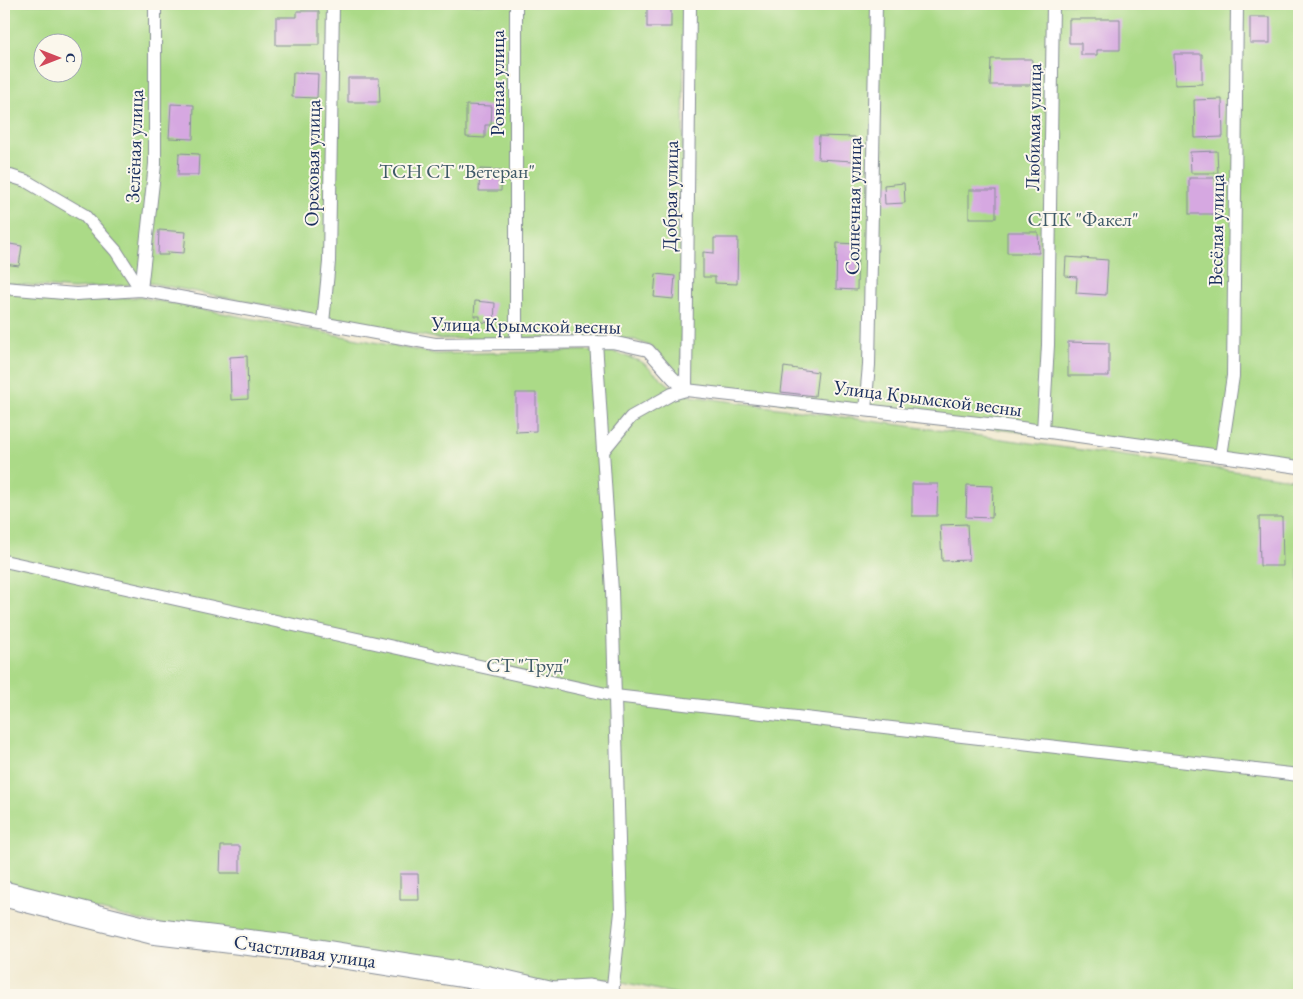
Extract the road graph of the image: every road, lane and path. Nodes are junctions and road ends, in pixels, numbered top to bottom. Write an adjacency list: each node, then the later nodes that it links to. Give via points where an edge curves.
1 (155, 4): 10 (lane, Зелёная улица, via 155,164)
2 (334, 4): 11 (lane, Ореховая улица, via 329,262)
3 (516, 4): 13 (lane, Ровная улица)
4 (690, 4): 14 (lane, Добрая улица)
5 (876, 4): 15 (lane, Солнечная улица)
6 (1053, 4): 16 (lane, Любимая улица, via 1048,345)
7 (1237, 4): 18 (lane, Весёлая улица, via 1233,376)
8 (4, 174): 10 (lane, via 26,181 84,215 116,251)
9 (4, 288): 10 (lane, Улица Крымской весны, via 76,294)
10 (140, 290): 11 (lane, Улица Крымской весны)
11 (323, 323): 13 (lane, Улица Крымской весны, via 435,344)
12 (596, 342): 13 (lane, Улица Крымской весны); 14 (lane, Улица Крымской весны, via 648,350); 17 (lane)
13 (516, 343)
14 (686, 390): 15 (lane, Улица Крымской весны); 17 (lane, via 672,394 631,417)
15 (865, 410): 16 (lane, Улица Крымской весны)
16 (1043, 431): 18 (lane, Улица Крымской весны)
17 (603, 451): 21 (lane)
18 (1221, 456): 19 (lane, Улица Крымской весны)
19 (1299, 467)
20 (4, 561): 21 (lane)
21 (615, 696): 22 (lane); 26 (lane, via 621,912)
22 (1299, 776)
23 (4, 894): 24 (street, Счастливая улица, via 151,931 287,947 484,978)
24 (555, 995): 25 (street, Счастливая улица, via 589,992)
25 (608, 995)
26 (612, 995)

